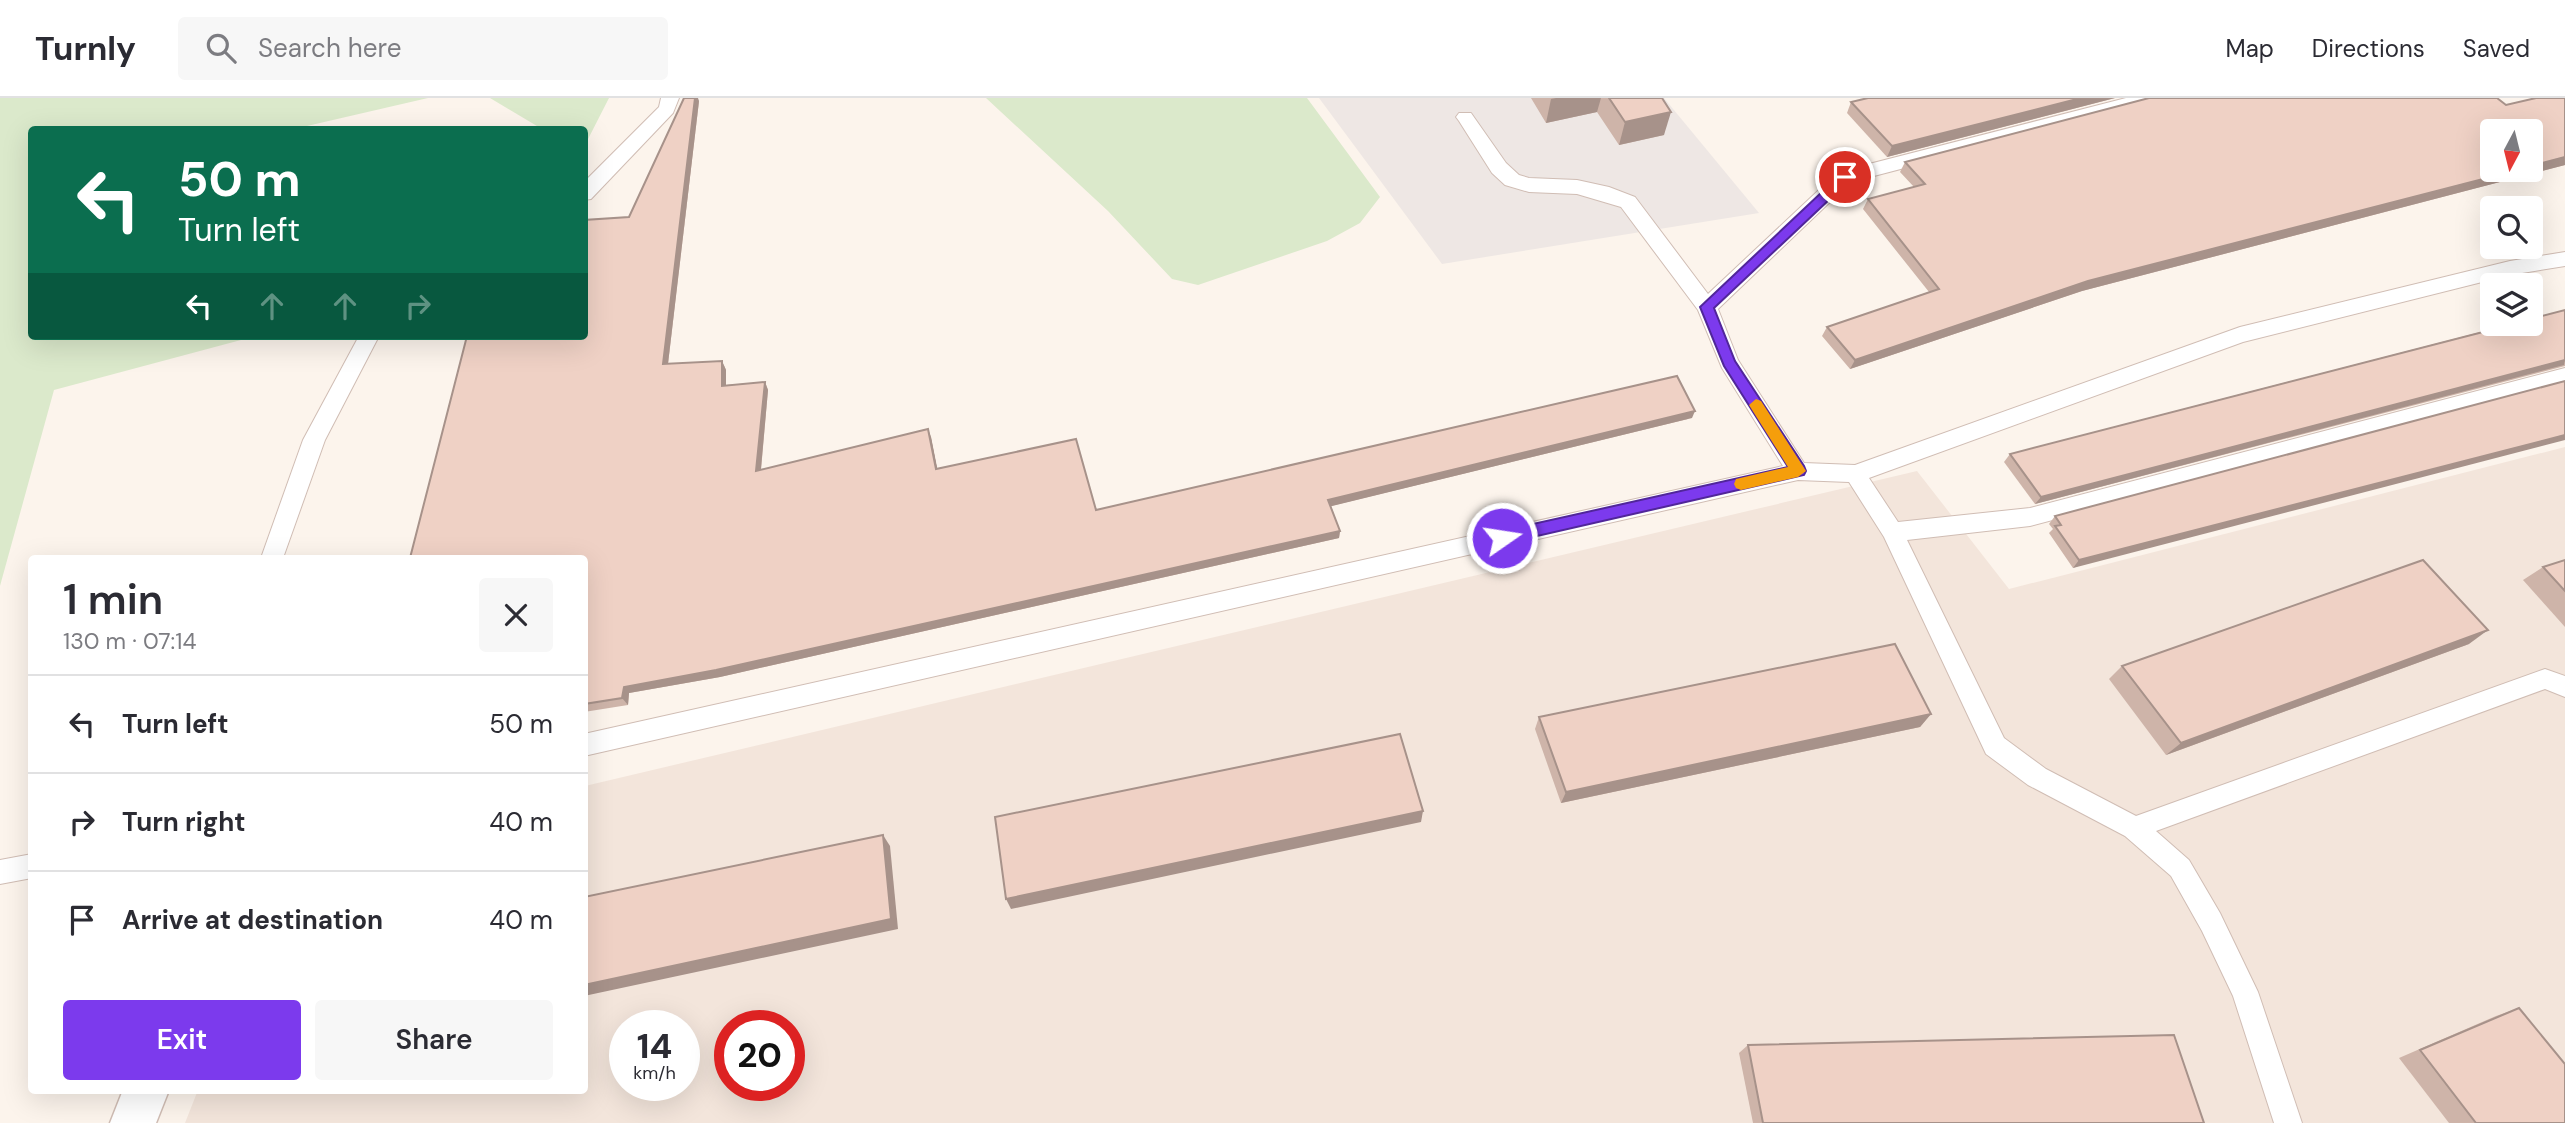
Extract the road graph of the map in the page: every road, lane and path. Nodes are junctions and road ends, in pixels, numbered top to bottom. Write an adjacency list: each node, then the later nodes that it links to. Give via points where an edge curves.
1 (670, 98): 4 (lane, via 667,109)
2 (2149, 98): 6 (lane, via 1845,177)
3 (1465, 117): 6 (lane, via 1512,180 1577,187 1628,201)
4 (588, 190)
5 (2565, 259): 10 (lane, via 2510,268 2240,335)
6 (1707, 307): 9 (lane, via 1729,362)
7 (367, 340): 12 (lane, via 314,440)
8 (2565, 376): 11 (lane, via 2030,517)
9 (1798, 471): 10 (lane); 14 (lane)
10 (1854, 474): 11 (lane)
11 (1892, 532): 15 (lane, via 1995,746 2038,777)
12 (273, 555)
13 (2565, 687): 15 (lane, via 2546,679)
14 (588, 744)
15 (2134, 828): 20 (lane, via 2180,868 2211,922 2245,992)
16 (28, 867): 17 (lane)
17 (0, 873)
18 (144, 1094): 19 (street)
19 (133, 1123)
20 (2288, 1123)

